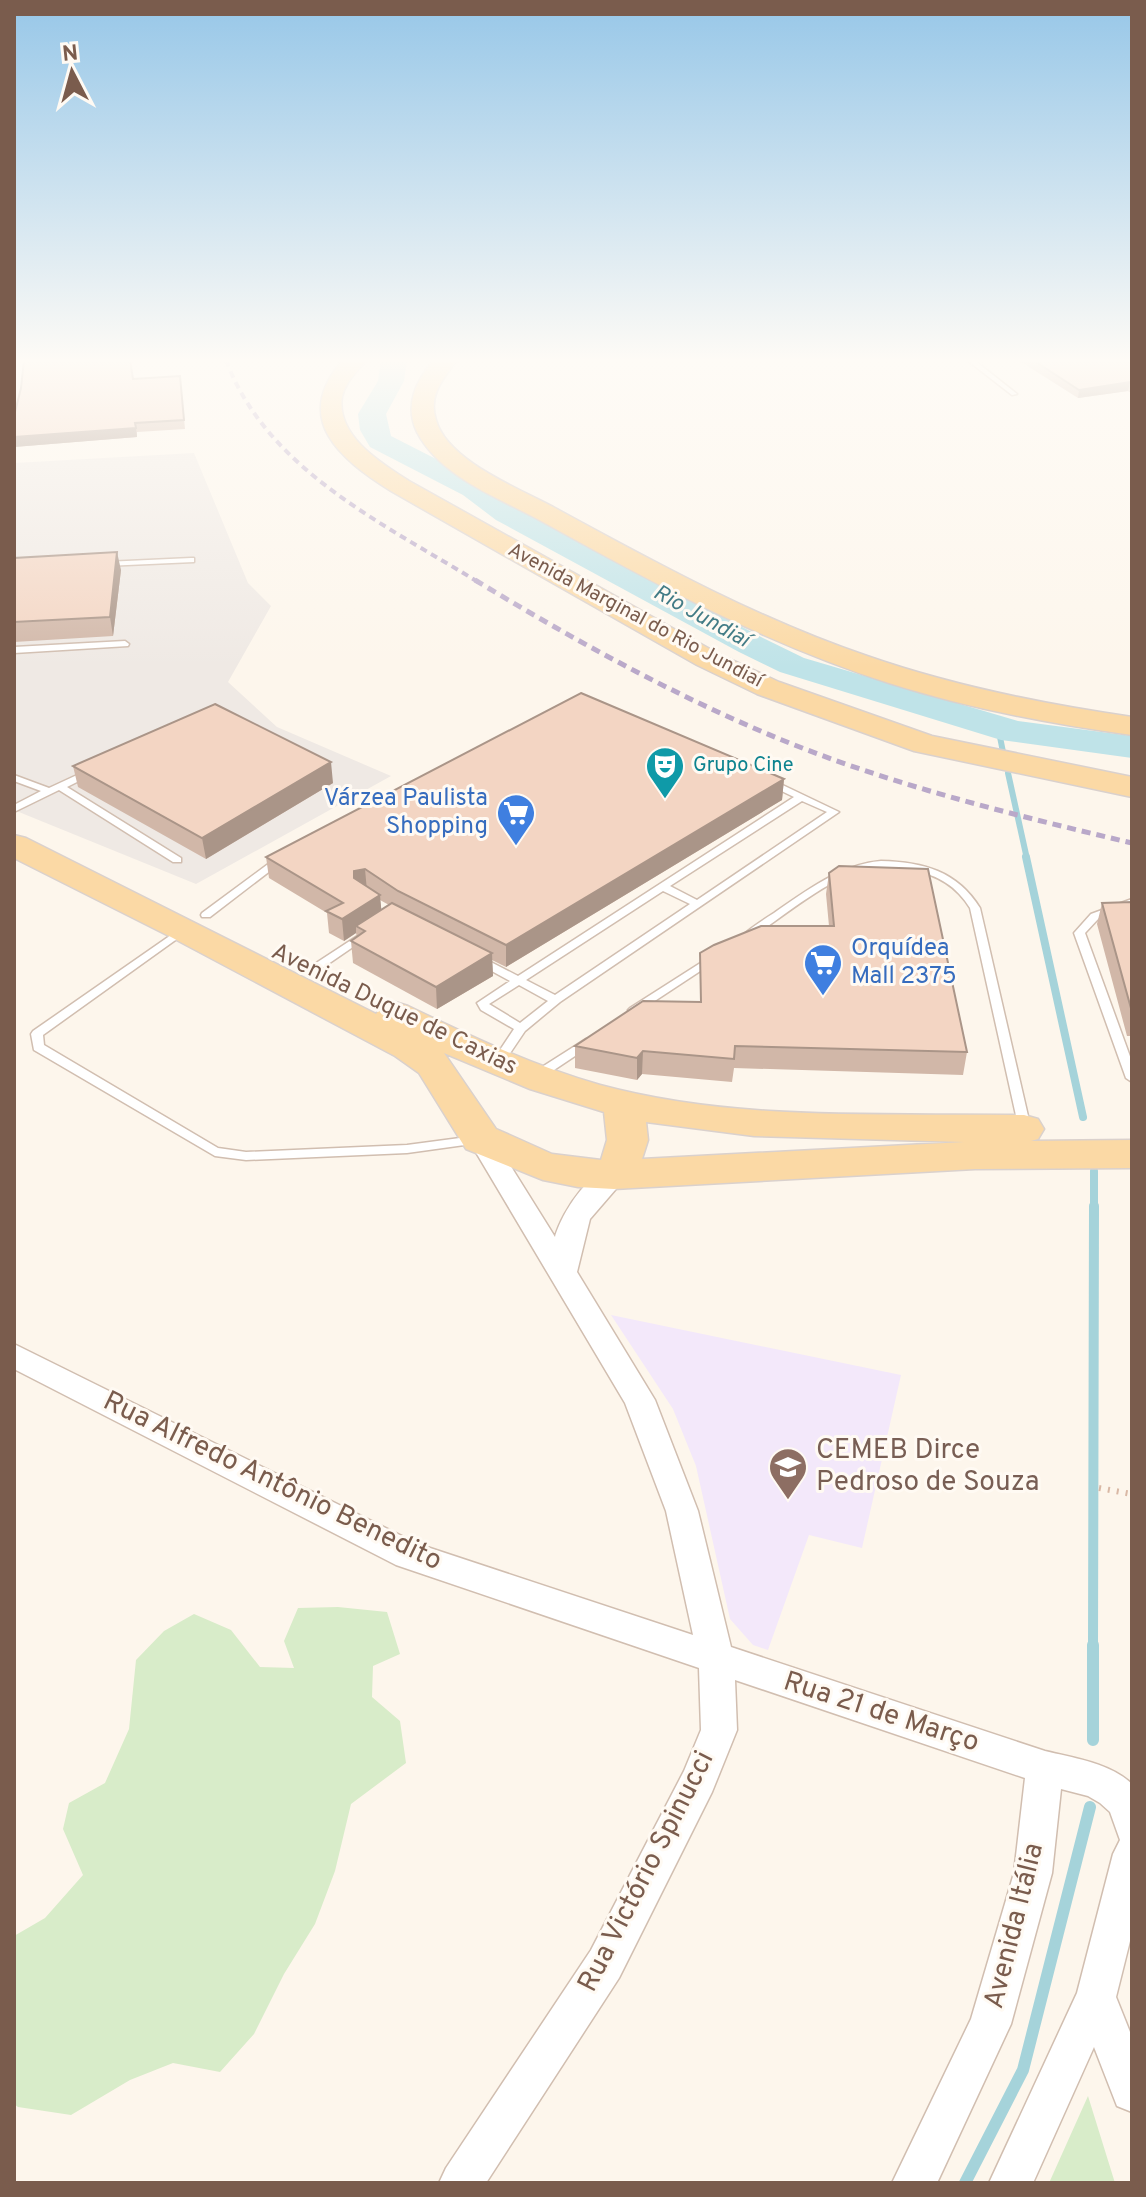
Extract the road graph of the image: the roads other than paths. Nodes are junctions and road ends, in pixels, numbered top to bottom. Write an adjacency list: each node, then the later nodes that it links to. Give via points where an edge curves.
1 (364, 463): 11 (main road, Avenida Marginal do Rio Jundiaí, via 639,621 768,688 925,744)
2 (459, 463): 7 (main road, via 732,611 835,654 1001,702)
3 (191, 560): 4 (lane)
4 (88, 565)
5 (125, 644): 6 (lane)
6 (14, 650)
7 (1132, 726)
8 (103, 767): 12 (lane)
9 (14, 778): 12 (lane)
10 (759, 778): 13 (lane)
11 (1132, 787)
12 (54, 788): 14 (lane); 18 (lane)
13 (801, 797): 19 (lane); 21 (lane, via 834,812)
14 (14, 809)
15 (14, 826): 22 (main road, Avenida Duque de Caxias)
16 (14, 845): 22 (main road, Avenida Duque de Caxias)
17 (296, 850): 22 (lane)
18 (177, 860)
19 (662, 886): 21 (lane); 28 (lane)
20 (1132, 902): 33 (lane, via 1095,916 1079,933)
21 (698, 904): 29 (lane)
22 (195, 922): 27 (main road, Avenida Duque de Caxias); 37 (main road, Avenida Duque de Caxias, via 433,1064); 37 (lane, via 37,1034 38,1047 215,1152 246,1156 407,1149)
23 (377, 926): 27 (lane)
24 (743, 939): 38 (lane, via 847,873 868,866 896,864 936,872 965,889 975,908)
25 (730, 947): 30 (lane)
26 (463, 952): 28 (lane)
27 (311, 971): 34 (main road, Avenida Duque de Caxias)
28 (518, 980): 29 (lane); 31 (lane, via 483,1005)
29 (556, 1000): 31 (lane)
30 (627, 1015)
31 (521, 1028): 34 (lane)
32 (602, 1032): 34 (lane)
33 (1128, 1054): 35 (lane)
34 (516, 1071): 36 (main road, Avenida Duque de Caxias); 37 (main road, via 473,1091)
35 (1132, 1078)
36 (621, 1102): 38 (main road, Avenida Duque de Caxias, via 710,1118); 41 (main road, via 630,1130)
37 (471, 1124): 41 (main road, via 543,1166); 42 (street, Rua Victório Spinucci)
38 (1025, 1129): 39 (main road, Avenida Duque de Caxias)
39 (1132, 1132)
40 (1132, 1154): 41 (main road, via 975,1155)
41 (614, 1175): 42 (street, via 569,1225)
42 (563, 1272): 44 (street, Rua Victório Spinucci, via 640,1400 682,1511)
43 (14, 1355): 44 (street, Rua Alfredo Antônio Benedito, via 408,1555)
44 (716, 1659): 45 (street, Rua 21 de Março); 50 (street, Rua Victório Spinucci, via 719,1730 699,1780 605,1964)
45 (1045, 1768): 46 (street, via 1108,1785 1125,1799); 51 (street, Avenida Itália, via 1033,1873 990,2024)
46 (1132, 1827)
47 (1132, 1854): 48 (street)
48 (1096, 1997): 49 (street); 52 (street)
49 (1132, 2091)
50 (461, 2183)
51 (914, 2183)
52 (1011, 2183)

